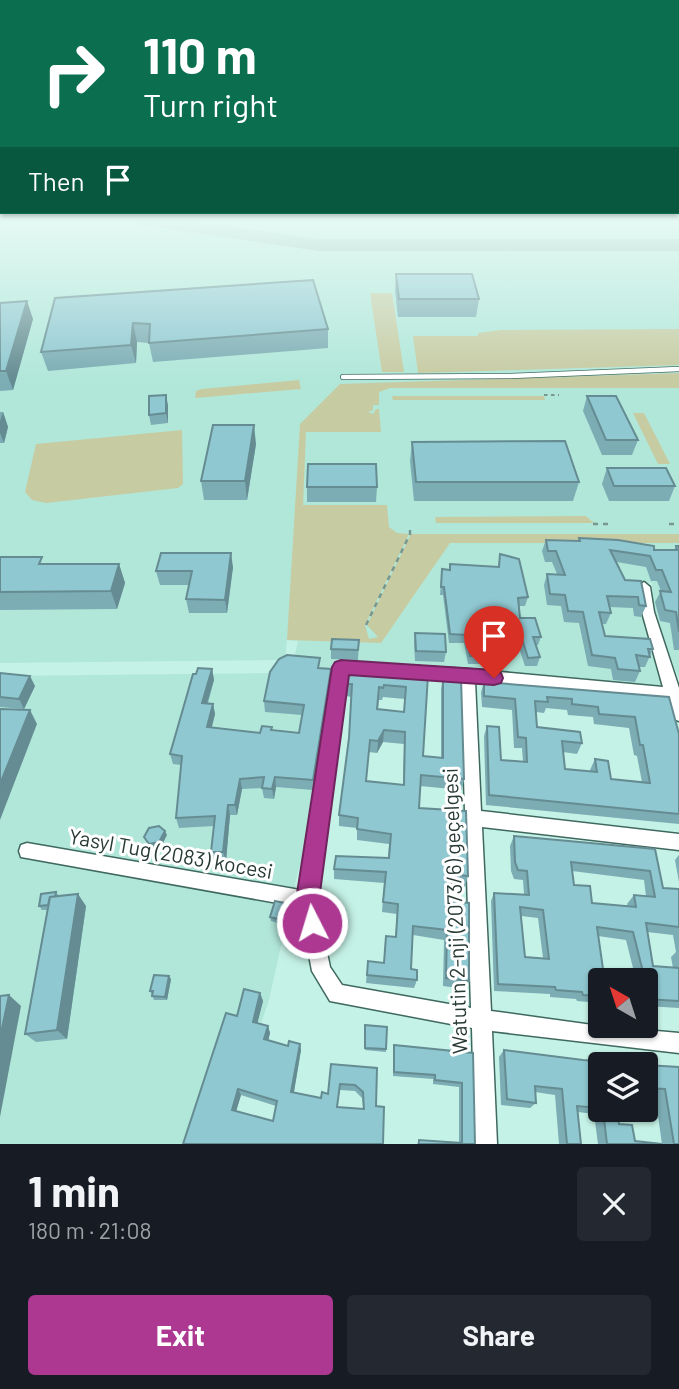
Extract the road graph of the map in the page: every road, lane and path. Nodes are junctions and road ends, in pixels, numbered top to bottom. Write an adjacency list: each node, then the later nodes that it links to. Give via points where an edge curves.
1 (679, 369): 2 (lane)
2 (343, 377)
3 (544, 395): 4 (path)
4 (559, 395)
5 (593, 524): 6 (path)
6 (608, 524)
7 (669, 524): 8 (path)
8 (679, 524)
9 (410, 526): 11 (path)
10 (644, 587): 13 (street, via 648,612)
11 (366, 625)
12 (468, 676): 13 (street); 15 (street, Watutin 2-nji (2073/6) geçelgesi); 18 (street, via 341,667)
13 (677, 694): 14 (street)
14 (679, 715)
15 (474, 818): 16 (street); 19 (street, Watutin 2-nji (2073/6) geçelgesi)
16 (679, 842)
17 (27, 851): 18 (street, Yasyl Tug (2083) kocesi)
18 (307, 900): 19 (street, via 321,971 337,994)
19 (481, 1020): 20 (street); 21 (street, Watutin 2-nji (2073/6) geçelgesi)
20 (679, 1043)
21 (486, 1144)

